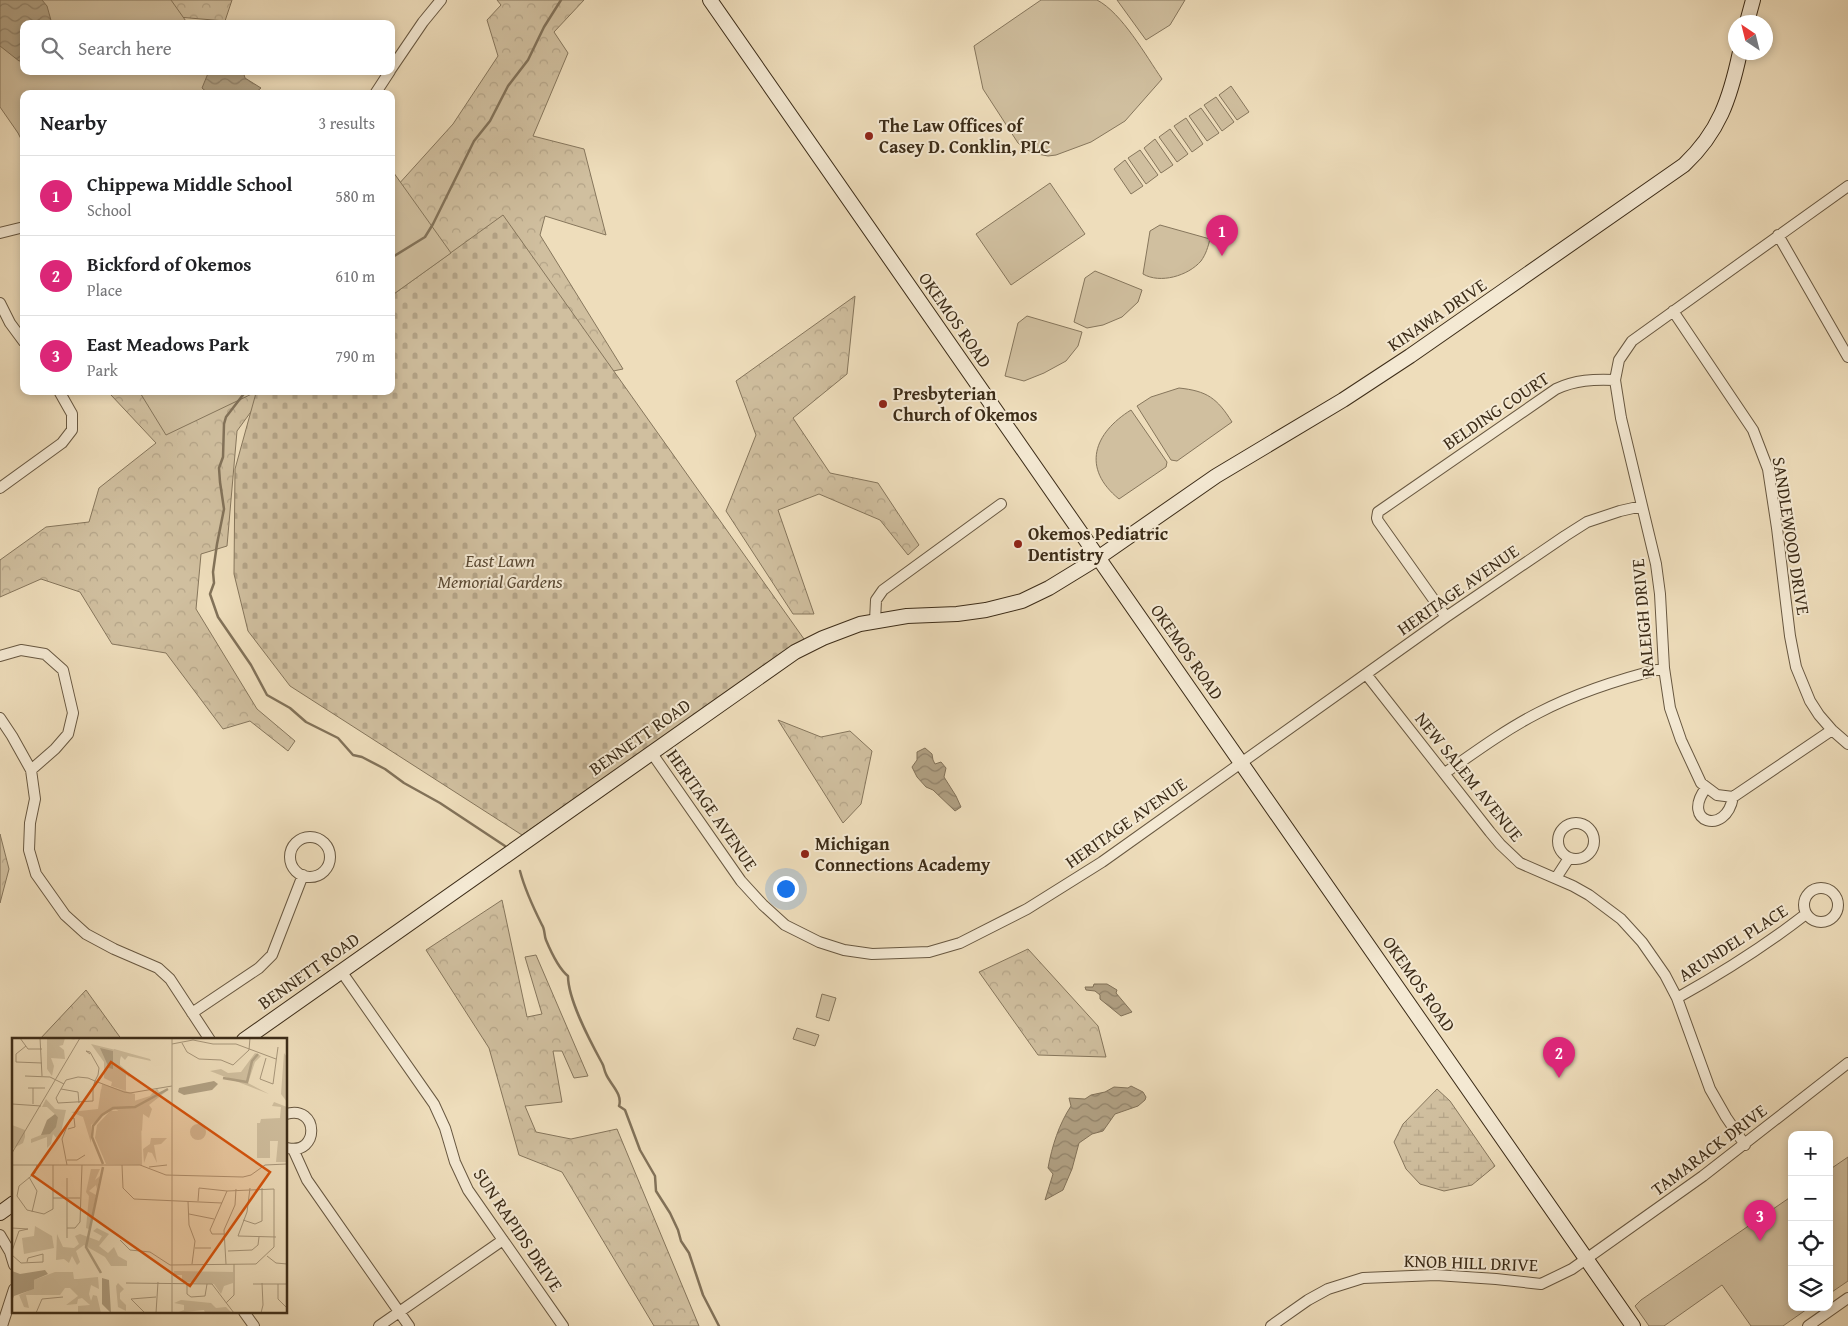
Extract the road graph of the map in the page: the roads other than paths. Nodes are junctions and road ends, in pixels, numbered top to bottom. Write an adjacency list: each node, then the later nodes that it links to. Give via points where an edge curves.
1 (440, 0): 6 (street)
2 (710, 0): 22 (street, OKEMOS ROAD)
3 (1753, 0): 4 (street)
4 (1748, 15)
5 (1738, 60): 22 (street, KINAWA DRIVE, via 1729,98 1719,121 1709,138 1684,165 1418,351 1216,476)
6 (395, 64)
7 (388, 75): 8 (street)
8 (378, 90)
9 (1848, 186): 12 (street)
10 (20, 228): 11 (street)
11 (0, 233)
12 (1778, 236): 14 (street); 16 (street)
13 (0, 304): 15 (street)
14 (1673, 311): 17 (street, via 1632,341 1619,360); 29 (street, SANDLEWOOD DRIVE, via 1753,430 1761,447 1768,469 1796,668 1810,701)
15 (20, 337)
16 (1848, 357)
17 (1615, 380): 21 (street, RALEIGH DRIVE); 23 (street, BELDING COURT, via 1585,380 1556,389 1378,512 1378,521)
18 (61, 395): 19 (street, via 72,414 72,430 62,443)
19 (0, 488)
20 (1001, 504): 24 (street, via 883,590 876,600)
21 (1642, 506): 23 (street, HERITAGE AVENUE, via 1588,522); 26 (street, RALEIGH DRIVE, via 1656,564)
22 (1098, 558): 24 (street, BENNETT ROAD, via 1050,588 1010,604 974,612); 32 (street, OKEMOS ROAD)
23 (1446, 617): 27 (street, HERITAGE AVENUE)
24 (875, 621): 31 (street, BENNETT ROAD, via 834,633 795,652)
25 (0, 656): 33 (street, via 21,650 45,654 63,670 73,713 68,734)
26 (1664, 668): 34 (street, via 1580,693 1538,712); 35 (street, RALEIGH DRIVE, via 1670,708 1695,771)
27 (1366, 674): 32 (street, HERITAGE AVENUE); 34 (street, NEW SALEM AVENUE)
28 (0, 718): 33 (street)
29 (1832, 730): 30 (street, SANDLEWOOD DRIVE); 36 (street)
30 (1848, 744)
31 (651, 752): 32 (street, HERITAGE AVENUE, via 741,881 763,906 785,925 819,942 872,954 929,952 960,943 990,929 1102,862); 41 (street, BENNETT ROAD)
32 (1241, 762): 55 (street, OKEMOS ROAD)
33 (31, 770): 43 (street, via 35,799 29,850 36,874 65,916 86,934 158,968 170,979)
34 (1445, 773): 39 (street, NEW SALEM AVENUE, via 1511,855 1530,868)
35 (1706, 788): 36 (street, RALEIGH DRIVE, via 1717,796); 36 (street, via 1697,806 1704,820 1721,819 1728,812)
36 (1733, 797)
37 (1569, 858): 39 (street)
38 (302, 875): 43 (street, via 272,955 259,968)
39 (1556, 878): 42 (street, NEW SALEM AVENUE, via 1589,895 1621,919 1647,948)
40 (1806, 914): 42 (street, ARUNDEL PLACE)
41 (341, 971): 45 (street, BENNETT ROAD); 53 (street, SUN RAPIDS DRIVE, via 434,1104 465,1183)
42 (1677, 998): 48 (street, NEW SALEM AVENUE, via 1710,1089)
43 (192, 1013): 44 (street)
44 (209, 1038)
45 (247, 1038)
46 (1848, 1063): 48 (street, TAMARACK DRIVE)
47 (288, 1114): 49 (street, via 303,1115 311,1126 309,1140 302,1147)
48 (1745, 1144): 55 (street, TAMARACK DRIVE)
49 (290, 1148): 58 (street, via 307,1180)
50 (12, 1204): 51 (street)
51 (0, 1213)
52 (0, 1235): 54 (street)
53 (503, 1240): 58 (street); 65 (street, SUN RAPIDS DRIVE)
54 (12, 1258)
55 (1586, 1258): 66 (street, KNOB HILL DRIVE, via 1572,1269 1541,1284 1436,1275 1363,1278 1328,1289); 67 (street, OKEMOS ROAD)
56 (12, 1295): 61 (street)
57 (1848, 1298): 60 (street)
58 (400, 1312): 63 (street); 64 (street)
59 (245, 1314): 62 (street)
60 (1811, 1325)
61 (2, 1326)
62 (254, 1326)
63 (379, 1326)
64 (409, 1326)
65 (563, 1326)
66 (1271, 1326)
67 (1633, 1326)

